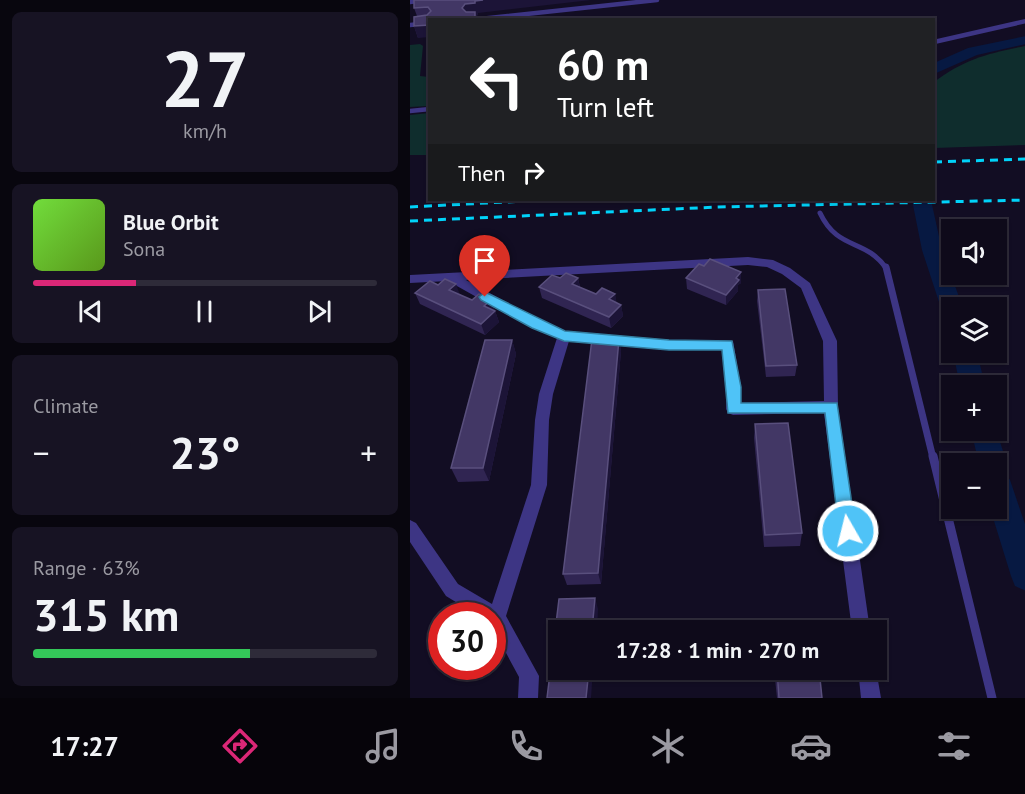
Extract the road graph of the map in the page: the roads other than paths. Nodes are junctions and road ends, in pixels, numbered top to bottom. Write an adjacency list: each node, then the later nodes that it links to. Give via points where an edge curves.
1 (425, 0): 3 (lane)
2 (657, 0): 4 (lane)
3 (410, 2)
4 (543, 12): 5 (lane); 6 (lane)
5 (488, 18)
6 (535, 18)
7 (1025, 21): 10 (lane)
8 (428, 23): 9 (lane)
9 (410, 25)
10 (935, 42)
11 (428, 109): 12 (lane)
12 (410, 111)
13 (820, 213): 26 (lane, via 825,228 835,237 878,255 886,267)
14 (448, 276): 15 (street); 16 (street); 17 (street, via 769,263 806,286 830,341)
15 (410, 279)
16 (564, 336): 17 (street, via 669,345 728,345 733,409); 20 (street, via 546,394 539,485)
17 (831, 407): 21 (street)
18 (410, 528): 19 (street, via 452,590)
19 (472, 602)
20 (502, 602)
21 (860, 620)
22 (506, 633): 24 (street, via 530,676)
23 (869, 680): 25 (street)
24 (528, 698)
25 (871, 698)
26 (992, 698)

